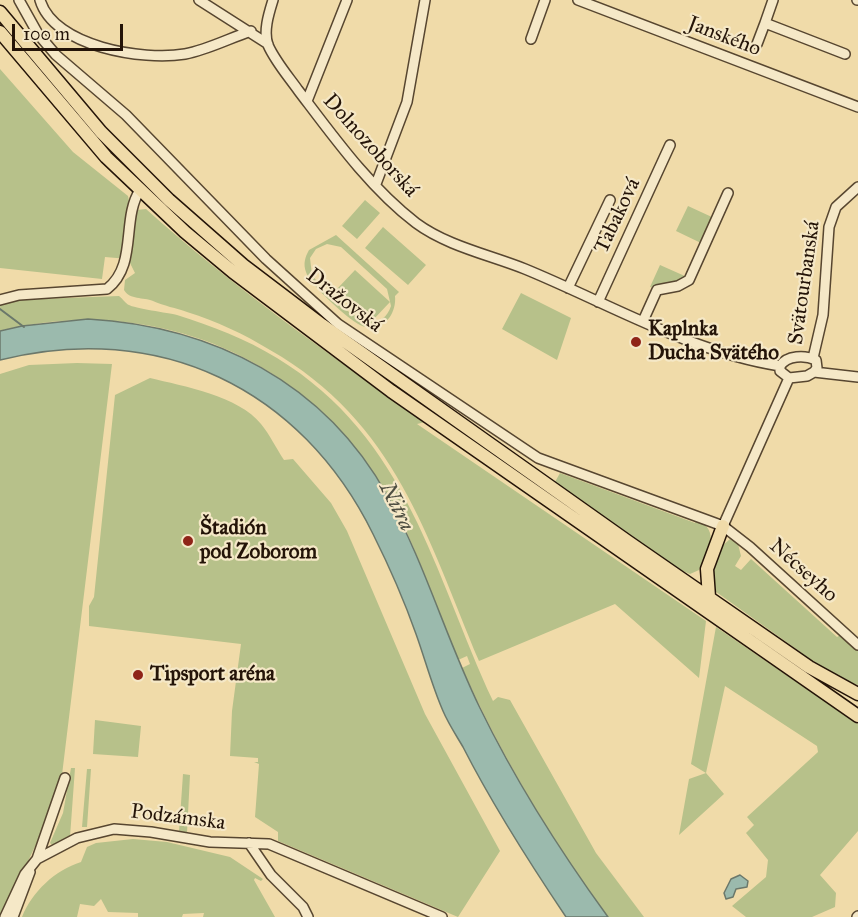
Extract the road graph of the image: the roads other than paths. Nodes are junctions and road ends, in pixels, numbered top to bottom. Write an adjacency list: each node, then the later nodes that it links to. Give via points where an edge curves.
1 (19, 0): 36 (street, Dražovská, via 51,49 126,115 270,263 338,324 538,458)
2 (40, 0): 13 (street, via 55,26 111,50 138,54 186,53)
3 (199, 0): 10 (street)
4 (273, 0): 16 (street, via 268,16)
5 (347, 0): 19 (street)
6 (425, 0): 22 (street, via 407,102)
7 (545, 0): 15 (street)
8 (578, 0): 20 (street, Janského)
9 (774, 0): 12 (street)
10 (210, 4): 13 (street)
11 (0, 12): 38 (main road, via 101,132 169,200 243,265)
12 (765, 23): 17 (street); 18 (street)
13 (250, 31): 16 (street)
14 (0, 32): 24 (main road, via 73,121)
15 (531, 39)
16 (268, 44): 19 (street, Dolnozoborská)
17 (757, 44)
18 (845, 54)
19 (307, 101): 22 (street, Dolnozoborská)
20 (858, 106)
21 (670, 145): 29 (street, Tabaková)
22 (376, 184): 27 (street, Dolnozoborská, via 416,223 433,233)
23 (858, 187): 31 (street, Svätourbanská, via 831,216 823,315)
24 (140, 190): 28 (street, via 132,207 125,263 114,284 107,289); 42 (main road, via 185,232 316,336)
25 (728, 193): 30 (street, via 689,280 657,290)
26 (610, 200): 27 (street)
27 (568, 288): 29 (street, Dolnozoborská)
28 (4, 299)
29 (598, 302): 30 (street, Dolnozoborská)
30 (643, 321): 32 (street, Dolnozoborská, via 703,345)
31 (813, 358): 32 (street, via 788,359); 33 (street, via 817,364)
32 (780, 366): 35 (street)
33 (814, 372): 34 (street); 35 (street)
34 (858, 377)
35 (789, 378): 36 (street)
36 (723, 526): 37 (main road); 40 (street, Nécseyho)
37 (707, 569): 38 (main road, via 695,576); 39 (main road)
38 (680, 577): 39 (main road)
39 (709, 597): 41 (main road, via 809,667)
40 (858, 645)
41 (858, 694)
42 (858, 716)
43 (65, 778): 45 (street)
44 (249, 843): 45 (street, Podzámska, via 210,842 114,829 77,838); 49 (street, Podzámska); 50 (street, Podzámska, via 269,844)
45 (37, 859): 46 (street)
46 (30, 870): 47 (street); 48 (street)
47 (5, 917)
48 (13, 917)
49 (308, 917)
50 (442, 917)

